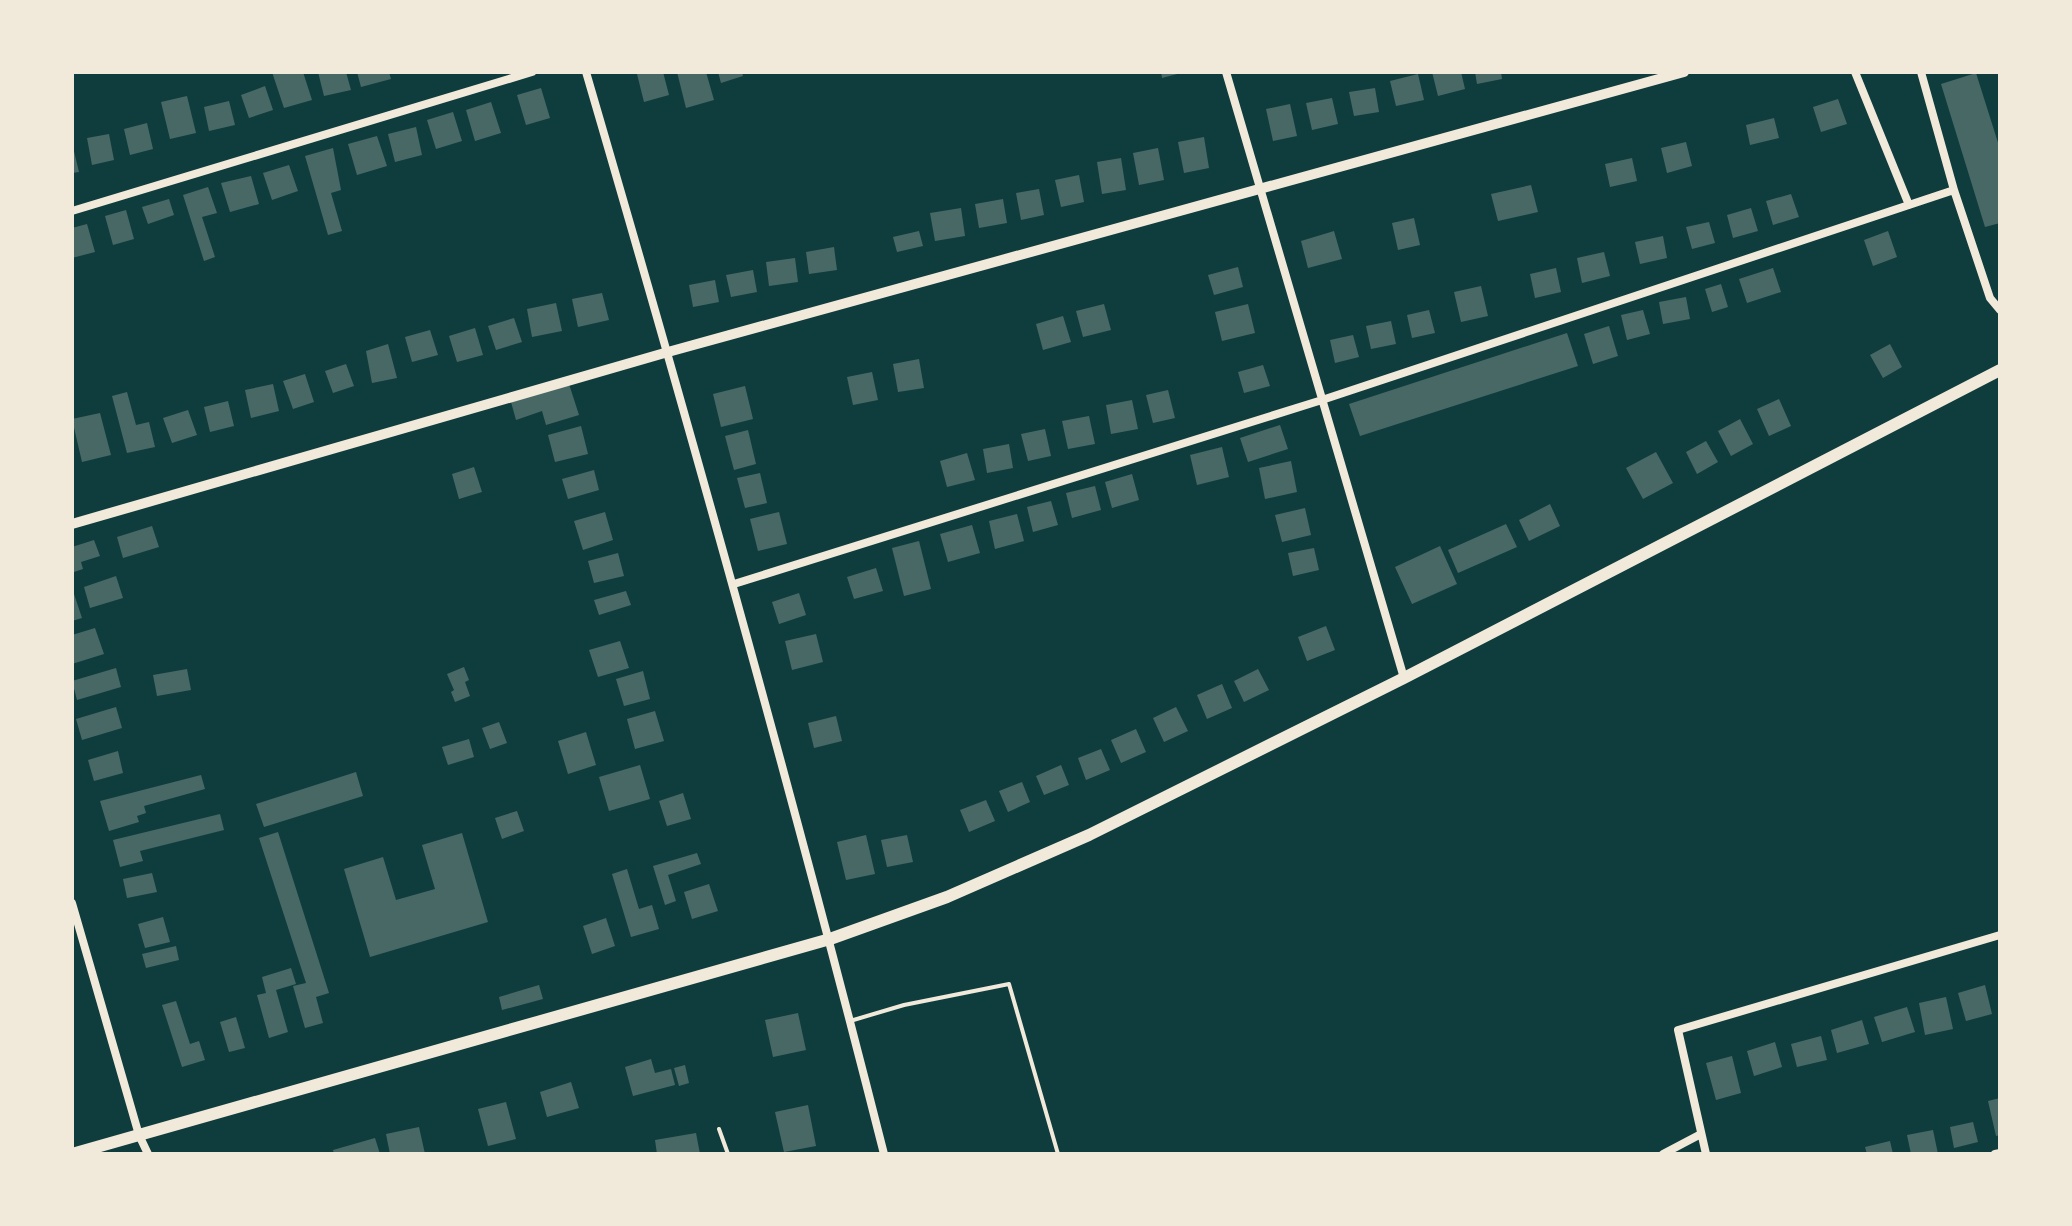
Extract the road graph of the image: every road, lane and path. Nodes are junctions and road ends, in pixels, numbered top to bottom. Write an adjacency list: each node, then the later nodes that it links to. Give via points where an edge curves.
1 (532, 72): 10 (street)
2 (586, 72): 12 (street)
3 (1226, 72): 7 (street)
4 (1684, 72): 7 (street)
5 (1855, 72): 9 (street)
6 (1921, 72): 8 (street)
7 (1261, 190): 12 (street); 14 (street)
8 (1954, 190): 9 (street); 11 (street, via 1990,298)
9 (1909, 205): 14 (street)
10 (72, 211)
11 (2000, 310)
12 (668, 352): 15 (street); 16 (street)
13 (2000, 370): 17 (highway)
14 (1322, 400): 16 (street); 17 (street)
15 (72, 524)
16 (734, 584): 20 (street)
17 (1404, 678): 20 (highway, via 1089,835 947,897)
18 (72, 903): 24 (street)
19 (2000, 935): 23 (street, via 1678,1030)
20 (830, 939): 21 (street); 24 (highway)
21 (850, 1021): 28 (street); 29 (lane, via 1009,984)
22 (719, 1129): 27 (lane)
23 (1701, 1134): 30 (street); 31 (street)
24 (139, 1135): 25 (highway); 26 (street)
25 (72, 1154)
26 (148, 1154)
27 (728, 1154)
28 (884, 1154)
29 (1058, 1154)
30 (1663, 1154)
31 (1706, 1154)

